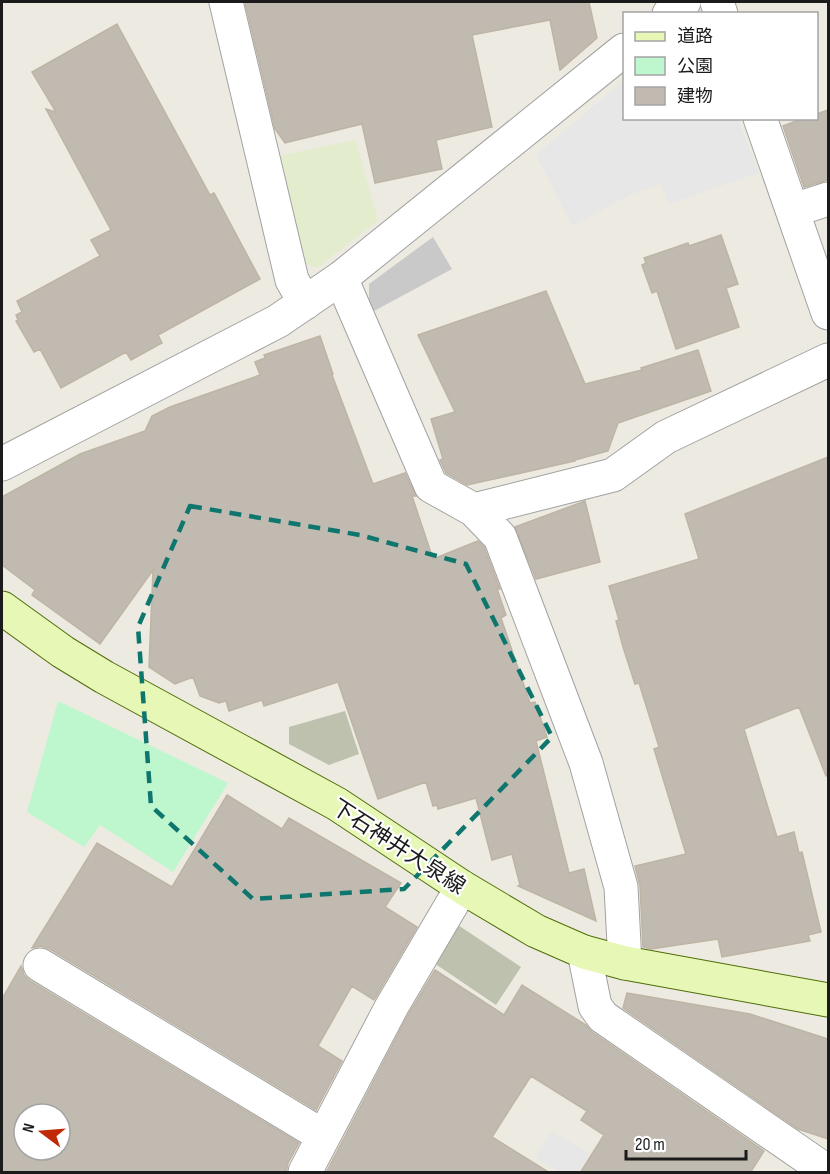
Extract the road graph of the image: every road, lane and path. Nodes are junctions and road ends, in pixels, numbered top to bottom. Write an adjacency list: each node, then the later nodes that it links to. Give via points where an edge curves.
1 (226, 2): 9 (street, via 292,280)
2 (684, 2): 3 (street)
3 (672, 12)
4 (623, 51): 8 (street)
5 (761, 120): 7 (street)
6 (828, 199): 7 (street)
7 (794, 210): 10 (street)
8 (341, 278): 9 (street); 13 (street, via 431,486)
9 (305, 303): 12 (street, via 278,321)
10 (828, 313)
11 (828, 360): 13 (street, via 666,436 613,475)
12 (2, 464)
13 (474, 510): 17 (street, via 501,537 586,763 621,887)
14 (2, 608): 15 (main road, 下石神井大泉線, via 104,677 337,804)
15 (462, 887): 16 (main road, 下石神井大泉線, via 536,931); 20 (street, via 392,1006)
16 (584, 952): 17 (main road, 下石神井大泉線); 21 (street, via 595,1006 603,1017)
17 (625, 963): 19 (main road, 下石神井大泉線)
18 (40, 964): 20 (street)
19 (828, 1000)
20 (323, 1136): 22 (street)
21 (828, 1172)
22 (305, 1173)

